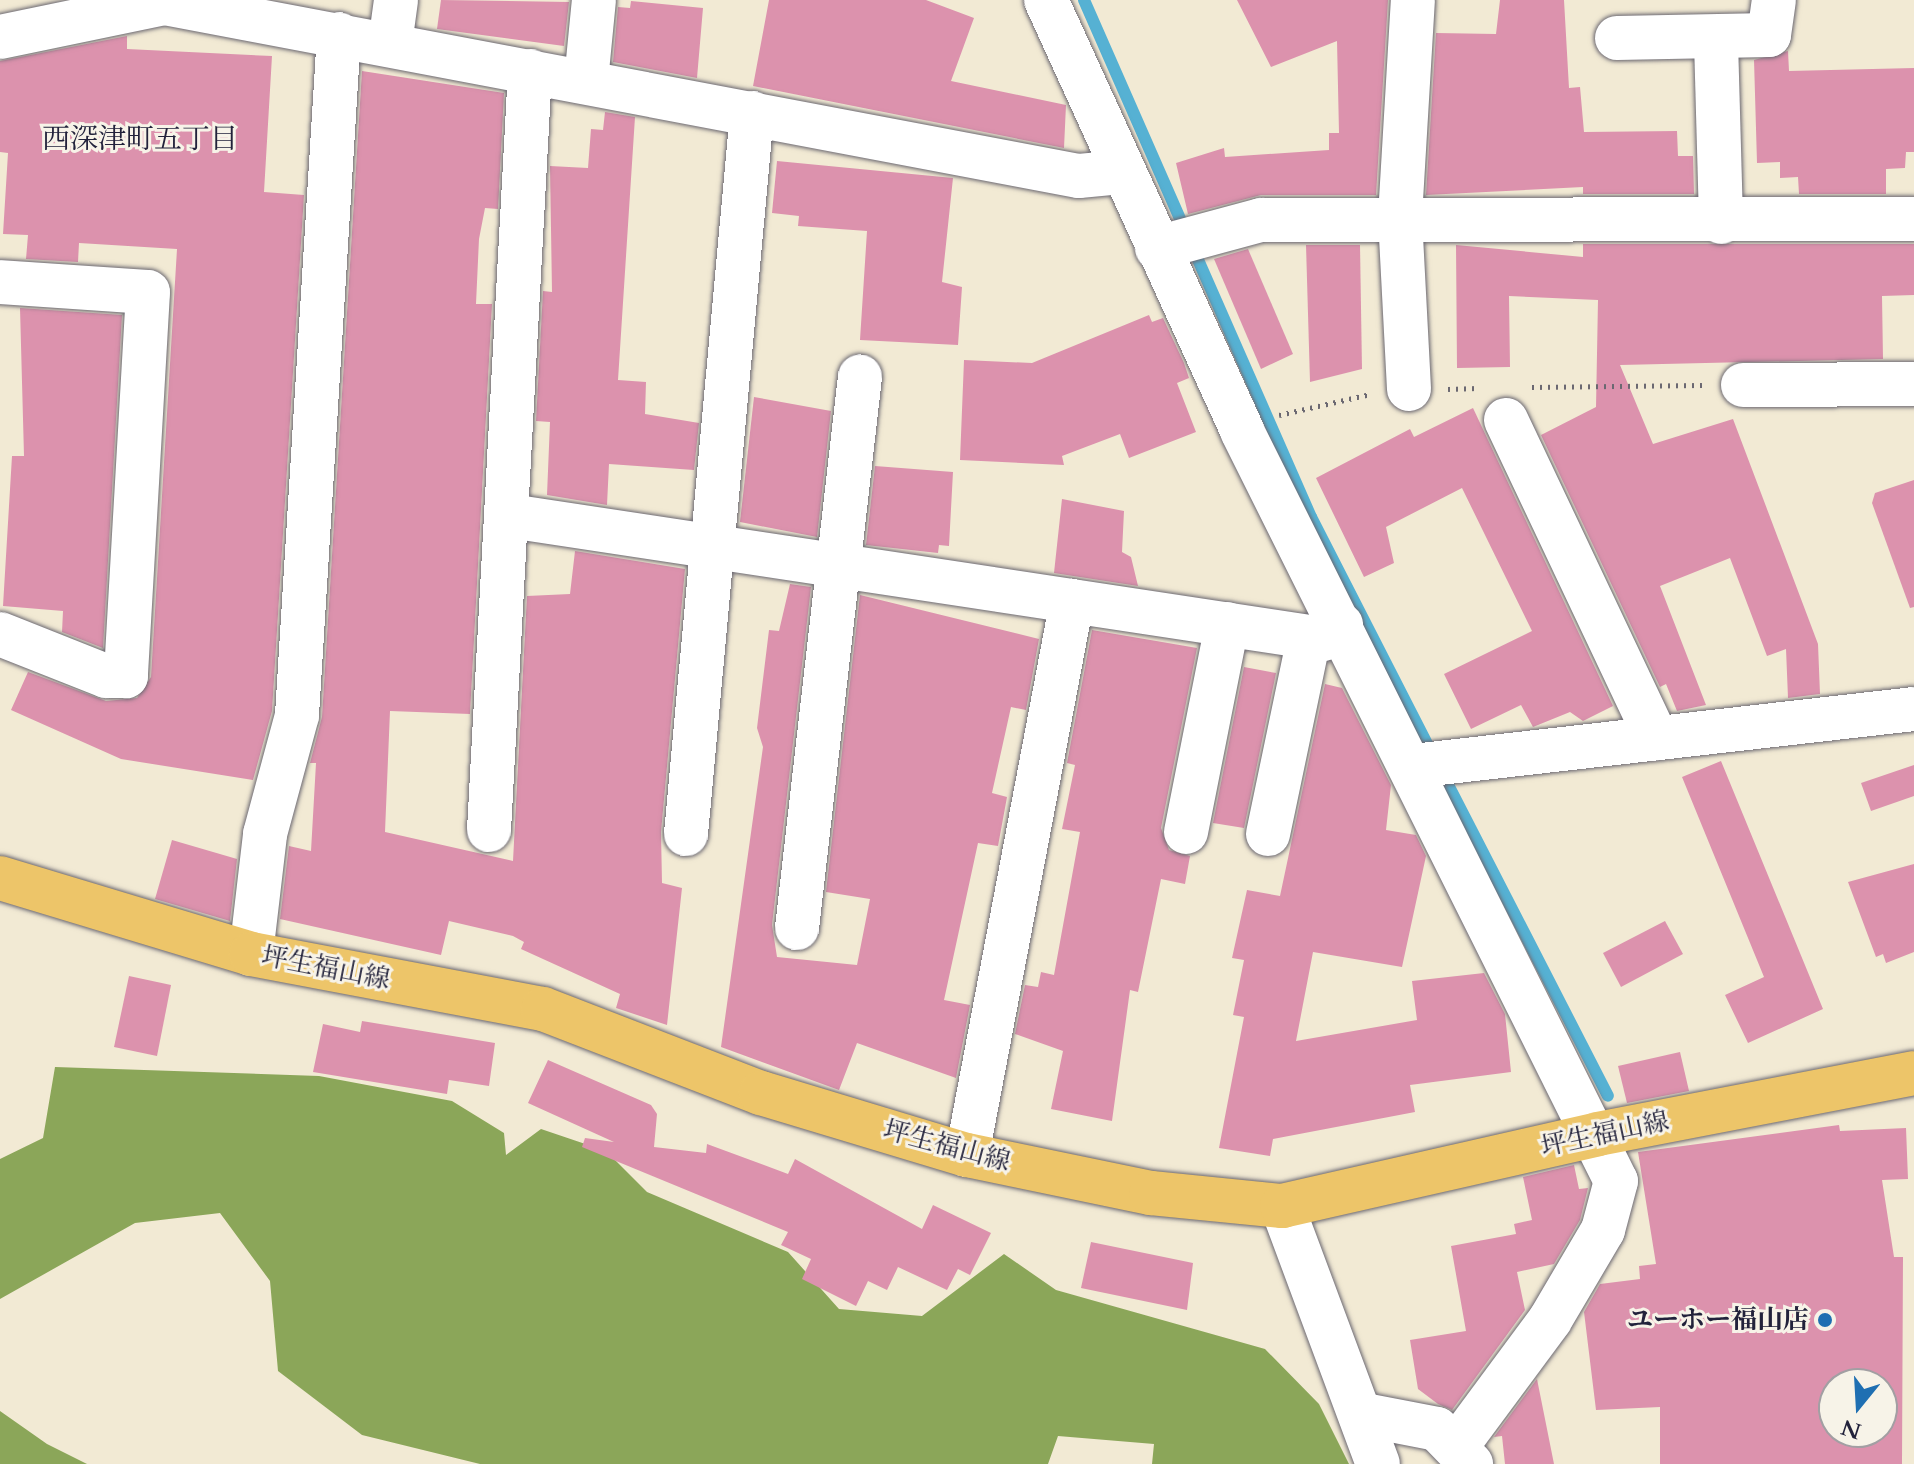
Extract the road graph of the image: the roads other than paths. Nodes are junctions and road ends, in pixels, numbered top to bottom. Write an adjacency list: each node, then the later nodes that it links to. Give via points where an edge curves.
1 (396, 0): 10 (street)
2 (594, 0): 12 (street)
3 (1046, 0): 14 (street)
4 (1413, 0): 15 (street)
5 (1774, 0): 9 (street, via 1769,35)
6 (339, 34): 7 (street, via 164,3); 10 (street); 41 (street, via 297,715 265,834)
7 (0, 37)
8 (1617, 38): 9 (street)
9 (1716, 41): 17 (street)
10 (390, 44): 11 (street)
11 (530, 71): 12 (street); 25 (street)
12 (586, 81): 13 (street)
13 (752, 113): 14 (street, via 1079,176); 26 (street)
14 (1121, 172): 18 (street)
15 (1400, 217): 17 (street); 18 (street, via 1261,220); 23 (street)
16 (1914, 219): 17 (street)
17 (1721, 222)
18 (1177, 243): 30 (street)
19 (0, 291): 31 (street, via 148,292 126,676 106,676)
20 (860, 377): 27 (street)
21 (1914, 384): 22 (street)
22 (1743, 385)
23 (1409, 389)
24 (1506, 420): 33 (street)
25 (510, 516): 26 (street); 35 (street)
26 (714, 547): 27 (street); 37 (street)
27 (841, 566): 28 (street); 40 (street)
28 (1072, 601): 29 (street); 44 (street)
29 (1227, 624): 30 (street); 36 (street)
30 (1325, 631): 34 (street); 38 (street)
31 (0, 634)
32 (1914, 709): 33 (street)
33 (1656, 738): 34 (street)
34 (1429, 764): 43 (street)
35 (489, 830)
36 (1186, 832)
37 (686, 834)
38 (1268, 834)
39 (0, 878): 41 (main road, 坪生福山線)
40 (797, 928)
41 (251, 954): 44 (main road, 坪生福山線, via 543,1009 761,1093)
42 (1914, 1073): 43 (main road, 坪生福山線)
43 (1598, 1134): 45 (main road, 坪生福山線); 47 (street, via 1616,1181 1603,1230)
44 (967, 1155): 45 (main road, 坪生福山線, via 1151,1193)
45 (1282, 1206): 46 (street)
46 (1365, 1415): 47 (street, via 1437,1429); 48 (street)
47 (1463, 1455)
48 (1378, 1464)

